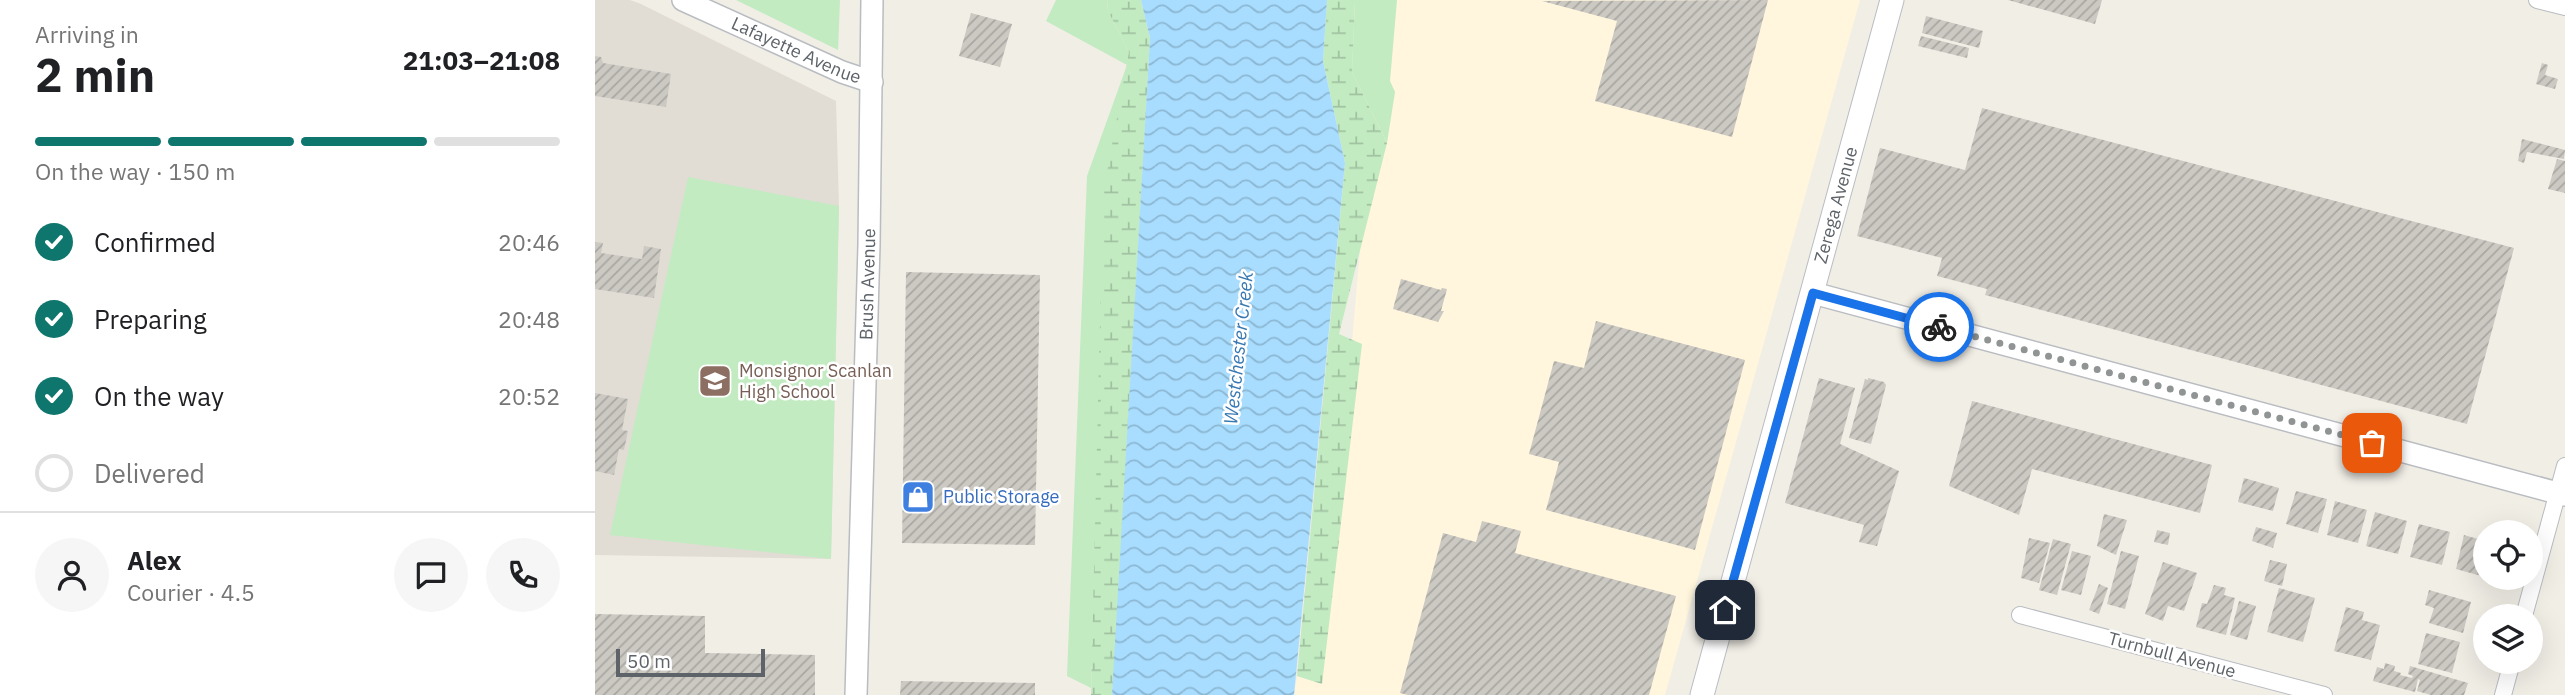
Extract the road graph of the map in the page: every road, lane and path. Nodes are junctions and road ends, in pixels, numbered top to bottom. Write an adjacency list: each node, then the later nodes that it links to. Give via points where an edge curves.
1 (683, 0): 6 (street, Lafayette Avenue)
2 (872, 0): 6 (street, Brush Avenue)
3 (1892, 0): 7 (main road, Zerega Avenue)
4 (2537, 0): 5 (street)
5 (2565, 7)
6 (872, 82): 13 (street, Brush Avenue)
7 (1813, 293): 9 (street); 14 (main road, Zerega Avenue)
8 (2565, 466): 9 (street)
9 (2561, 494): 10 (street)
10 (2528, 604)
11 (2020, 615): 15 (street, Turnbull Avenue)
12 (2509, 674): 16 (street)
13 (856, 695)
14 (1702, 695)
15 (2324, 695)
16 (2503, 695)

